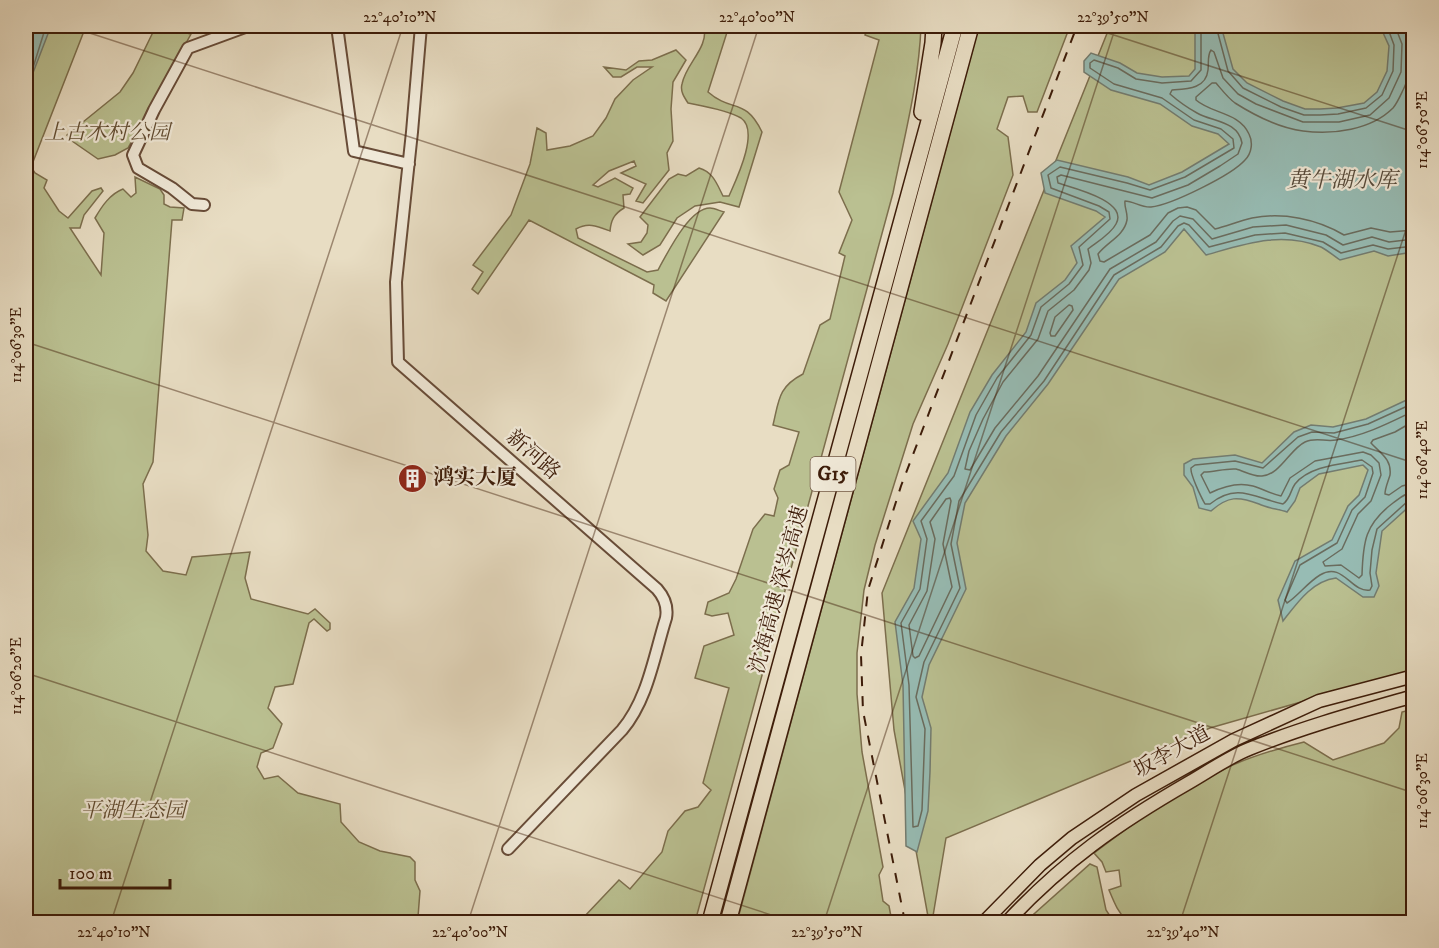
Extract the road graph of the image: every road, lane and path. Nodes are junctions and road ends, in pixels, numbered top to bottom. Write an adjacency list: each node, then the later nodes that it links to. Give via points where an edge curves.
1 (248, 26): 8 (street, via 188,48 133,155 138,168 192,204)
2 (337, 26): 7 (street, via 354,151)
3 (422, 26): 7 (street, 新河路)
4 (934, 26): 9 (highway, via 920,122)
5 (955, 26): 9 (highway, 沈海高速 深岑高速 / G15)
6 (971, 26): 14 (highway, 沈海高速 深岑高速 / G15)
7 (409, 164): 12 (street, 新河路, via 396,282 398,362 657,589 667,607 634,714)
8 (204, 205)
9 (882, 293): 13 (highway, 沈海高速 深岑高速 / G15)
10 (1413, 676): 15 (main road, 坂李大道, via 1319,701 1234,740 1136,795 1056,851)
11 (1413, 696): 16 (main road, 坂李大道, via 1302,728 1246,750 1146,807 1091,845 1054,874)
12 (508, 849)
13 (710, 922)
14 (728, 922)
15 (984, 922)
16 (1007, 922)

